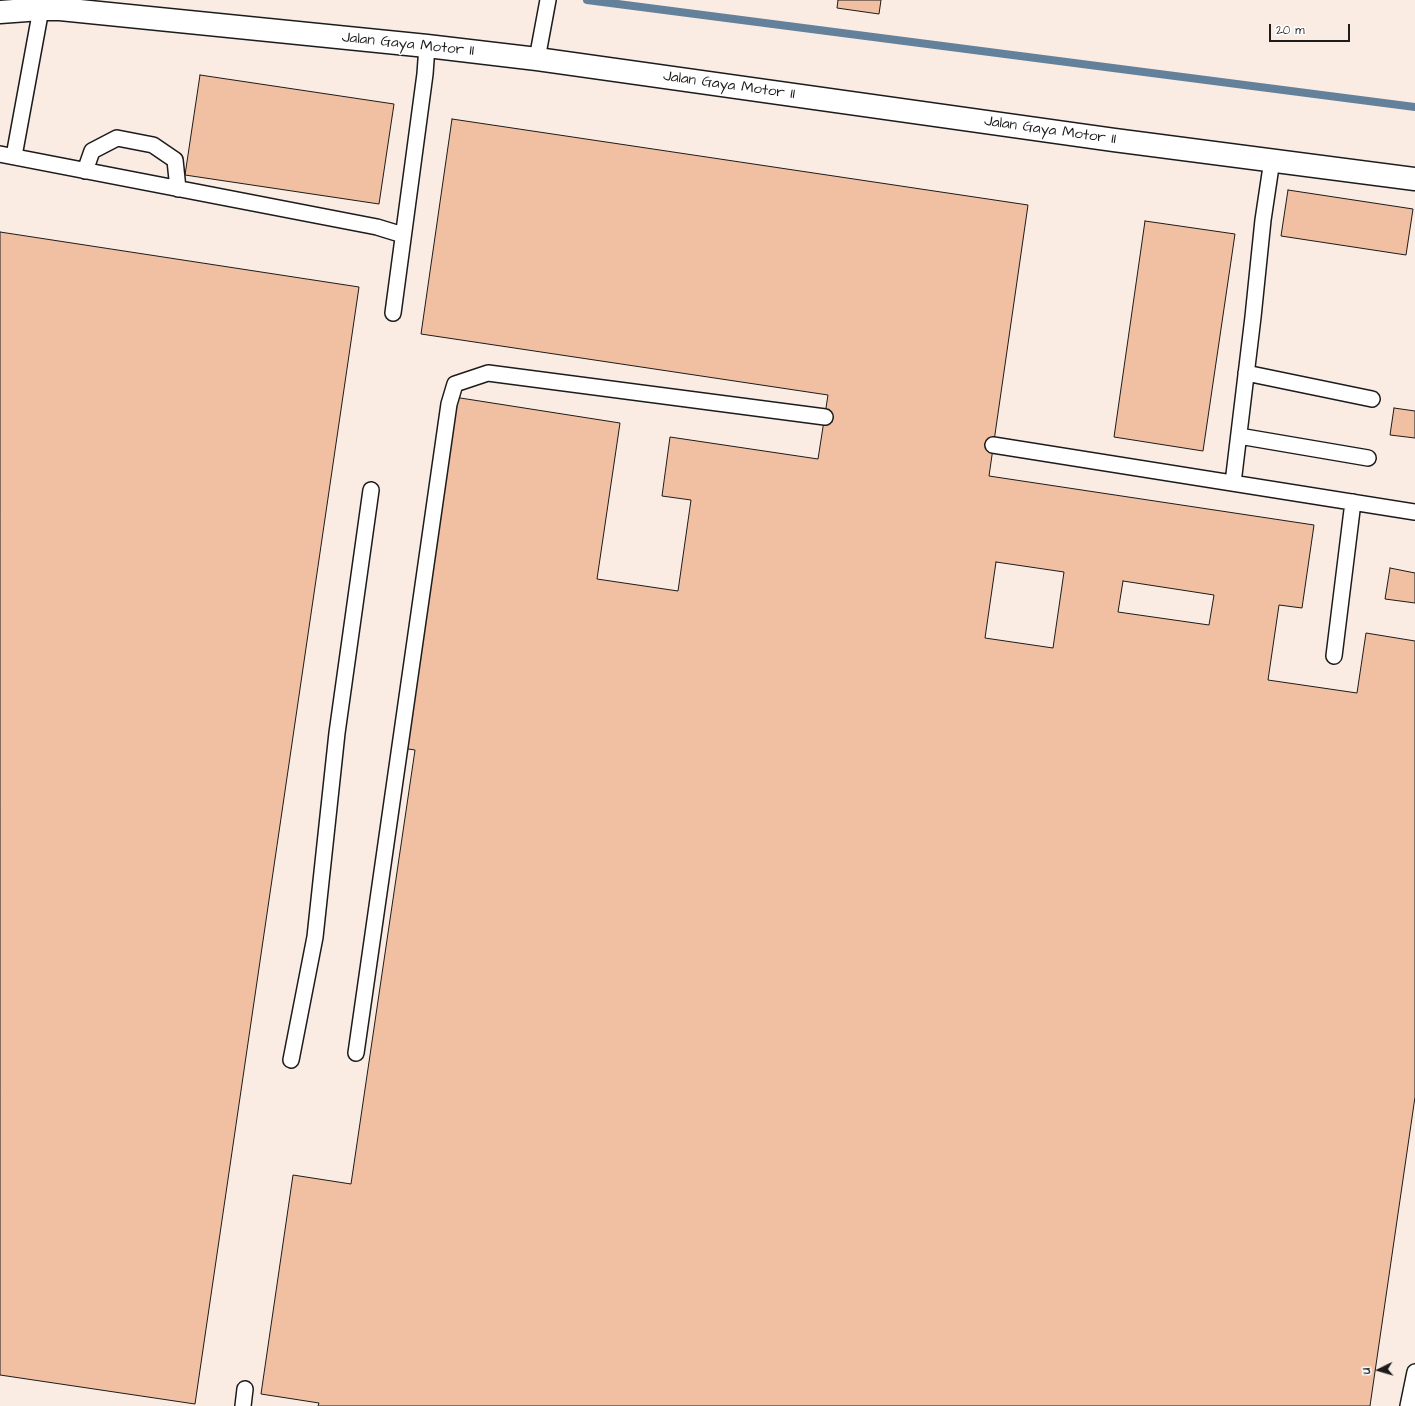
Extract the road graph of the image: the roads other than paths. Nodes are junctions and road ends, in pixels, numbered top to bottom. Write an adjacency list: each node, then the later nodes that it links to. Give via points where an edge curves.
1 (39, 5): 3 (street, Jalan Gaya Motor II); 4 (street, Jalan Gaya Motor II); 6 (lane)
2 (547, 6): 5 (lane)
3 (0, 12)
4 (427, 46): 5 (street, Jalan Gaya Motor II); 11 (lane)
5 (536, 59): 7 (street, Jalan Gaya Motor II)
6 (7, 155): 8 (lane)
7 (1272, 160): 9 (street, Jalan Gaya Motor II); 13 (lane)
8 (85, 171): 10 (lane); 10 (lane, via 92,151 117,138 153,145 175,160)
9 (1415, 179)
10 (178, 189): 11 (lane, via 377,227)
11 (403, 235): 12 (lane)
12 (393, 313)
13 (1246, 373): 14 (lane); 16 (lane)
14 (1372, 398)
15 (825, 418): 24 (lane, via 488,373 455,384 448,412)
16 (1239, 436): 18 (lane); 19 (lane)
17 (993, 445): 19 (lane)
18 (1368, 458)
19 (1233, 483): 21 (lane)
20 (371, 490): 25 (lane, via 337,733 315,938)
21 (1353, 502): 22 (lane); 23 (lane)
22 (1415, 512)
23 (1334, 656)
24 (356, 1053)
25 (291, 1060)
26 (1415, 1372): 29 (lane)
27 (245, 1389): 28 (lane)
28 (243, 1406)
29 (1408, 1406)

